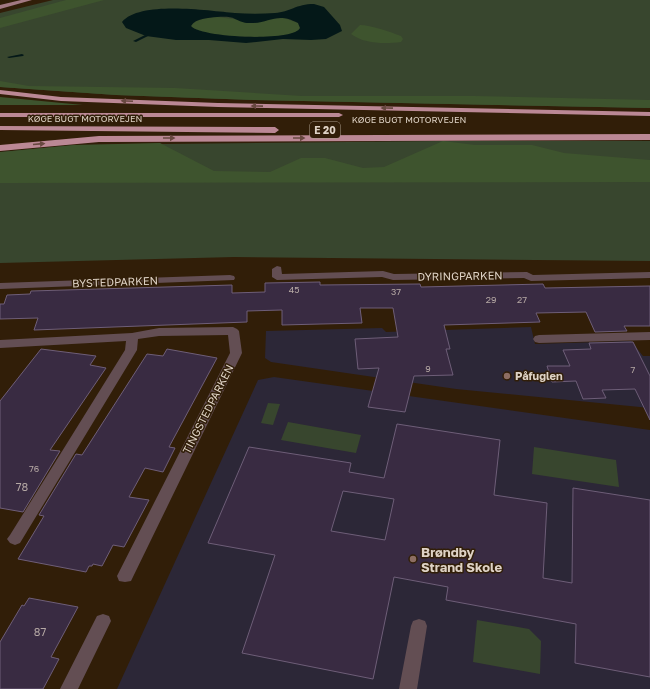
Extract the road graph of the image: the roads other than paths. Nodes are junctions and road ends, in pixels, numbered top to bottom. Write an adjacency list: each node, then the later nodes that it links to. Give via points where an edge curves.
1 (7, 0): 3 (main road)
2 (29, 0): 4 (main road)
3 (0, 2)
4 (0, 7)
5 (0, 92): 7 (highway, one-way to 5, via 218,105 61,98)
6 (0, 115): 7 (highway, KØGE BUGT MOTORVEJEN / E 20)
7 (650, 115)
8 (0, 128): 9 (highway, KØGE BUGT MOTORVEJEN / E 20)
9 (650, 132)
10 (650, 136): 11 (highway, one-way to 10, via 99,138)
11 (0, 148)
12 (276, 268): 13 (street, DYRINGPARKEN, via 277,277 382,274 393,277 527,275 531,278)
13 (650, 275)
14 (230, 278): 15 (street, BYSTEDPARKEN)
15 (0, 286)
16 (650, 336): 18 (street)
17 (132, 337): 19 (street, TINGSTEDPARKEN); 20 (street, via 131,350); 21 (street, TINGSTEDPARKEN, via 159,332 233,330 236,353)
18 (539, 339)
19 (0, 344)
20 (15, 538)
21 (125, 576)
22 (103, 621): 24 (street)
23 (419, 626): 25 (street)
24 (70, 689)
25 (408, 689)

